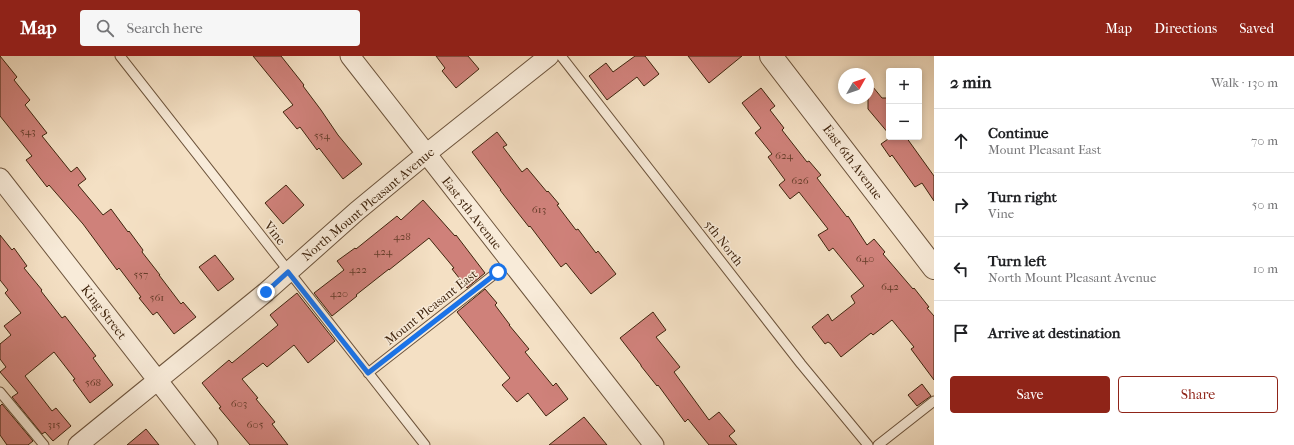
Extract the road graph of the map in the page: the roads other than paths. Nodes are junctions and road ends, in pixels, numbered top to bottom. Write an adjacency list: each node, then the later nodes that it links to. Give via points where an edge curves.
1 (120, 56): 10 (lane, Vine)
2 (350, 56): 6 (street, East 5th Avenue)
3 (549, 56): 6 (street, North Mount Pleasant Avenue)
4 (561, 56): 20 (lane, 5th North, via 801,364)
5 (771, 56): 9 (street, East 6th Avenue)
6 (426, 154): 8 (street, East 5th Avenue); 10 (street, North Mount Pleasant Avenue)
7 (0, 178): 12 (street, King Street)
8 (510, 262): 11 (lane, Mount Pleasant East); 19 (street, East 5th Avenue)
9 (934, 268)
10 (288, 272): 11 (lane, Vine); 12 (street, North Mount Pleasant Avenue)
11 (368, 373): 18 (lane, Vine)
12 (158, 380): 16 (street, North Mount Pleasant Avenue); 17 (street, King Street)
13 (0, 392): 15 (lane)
14 (934, 401): 21 (lane)
15 (44, 445)
16 (78, 445)
17 (208, 445)
18 (424, 445)
19 (654, 445)
20 (868, 445)
21 (878, 445)

